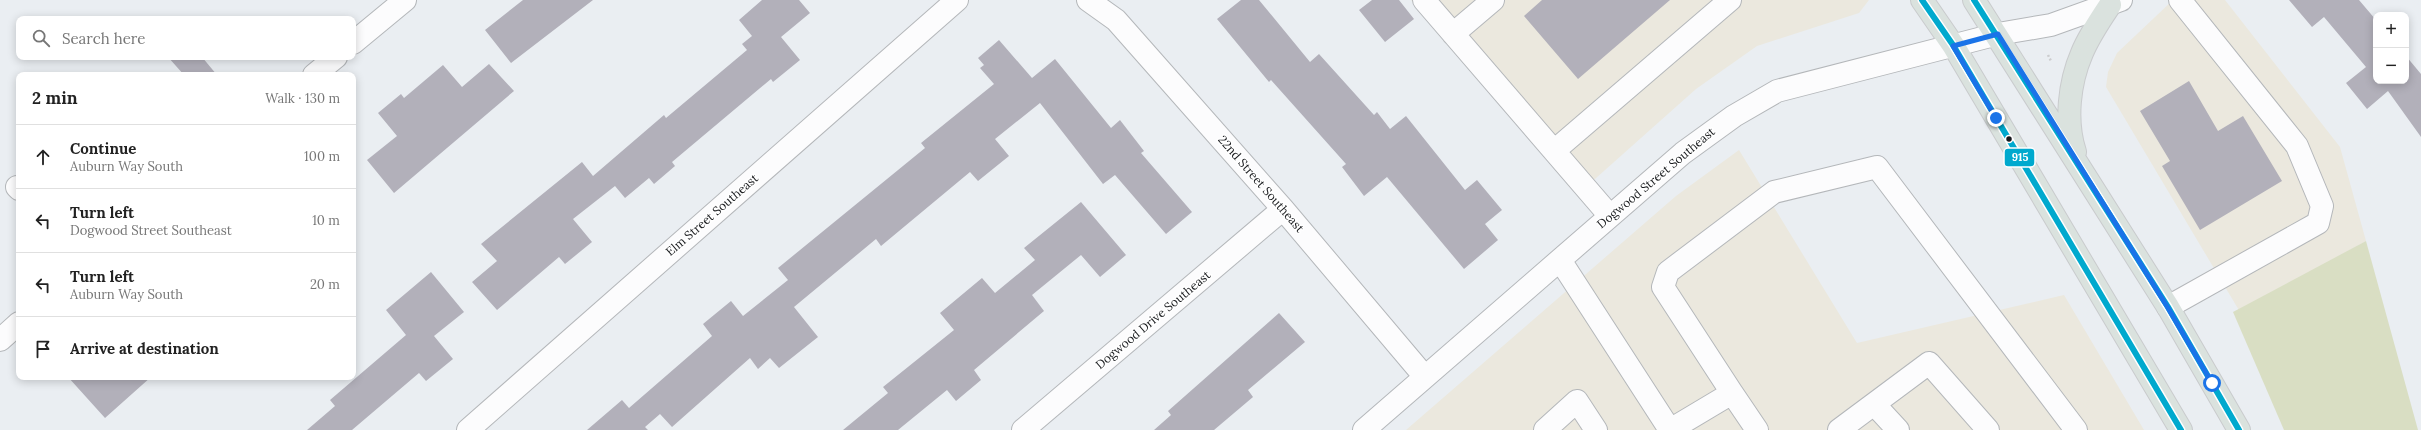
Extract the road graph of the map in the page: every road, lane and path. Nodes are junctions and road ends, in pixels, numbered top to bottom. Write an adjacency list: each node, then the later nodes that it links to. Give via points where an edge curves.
1 (405, 0): 13 (street)
2 (957, 0): 28 (street, Elm Street Southeast)
3 (1088, 0): 19 (street, 22nd Street Southeast, via 1116,20)
4 (1424, 0): 11 (street)
5 (1493, 0): 11 (street)
6 (1730, 0): 17 (street)
7 (1922, 0): 14 (main road)
8 (1974, 0): 12 (main road)
9 (2180, 0): 22 (street, via 2297,146 2322,206 2318,223)
10 (2115, 2): 12 (street, Dogwood Street Southeast, via 2051,25); 18 (main road, via 2082,52 2074,76 2070,103 2070,136)
11 (1453, 34): 17 (street)
12 (1998, 34): 14 (street, Dogwood Street Southeast); 18 (main road)
13 (356, 41)
14 (1953, 46): 20 (street, Dogwood Street Southeast, via 1778,91 1734,116 1683,153); 39 (main road)
15 (332, 60): 16 (street)
16 (318, 72)
17 (1554, 151): 20 (street)
18 (2079, 167): 22 (main road)
19 (1283, 209): 25 (street, 22nd Street Southeast); 29 (street, Dogwood Drive Southeast)
20 (1610, 216): 21 (street, Dogwood Street Southeast)
21 (1560, 260): 25 (street, Dogwood Street Southeast); 33 (street)
22 (2168, 308): 40 (main road)
23 (16, 326): 24 (street)
24 (0, 340)
25 (1425, 377): 30 (street, Dogwood Street Southeast)
26 (1732, 393): 33 (street); 34 (street); 38 (street, via 1664,286 1668,272 1774,192 1877,167)
27 (1874, 404): 35 (street); 36 (street); 37 (street, via 1928,362)
28 (468, 430)
29 (1023, 430)
30 (1364, 430)
31 (1545, 430): 32 (street, via 1577,401)
32 (1596, 430)
33 (1670, 430)
34 (1757, 430)
35 (1839, 430)
36 (1898, 430)
37 (1988, 430)
38 (2076, 430)
39 (2181, 430)
40 (2239, 430)

